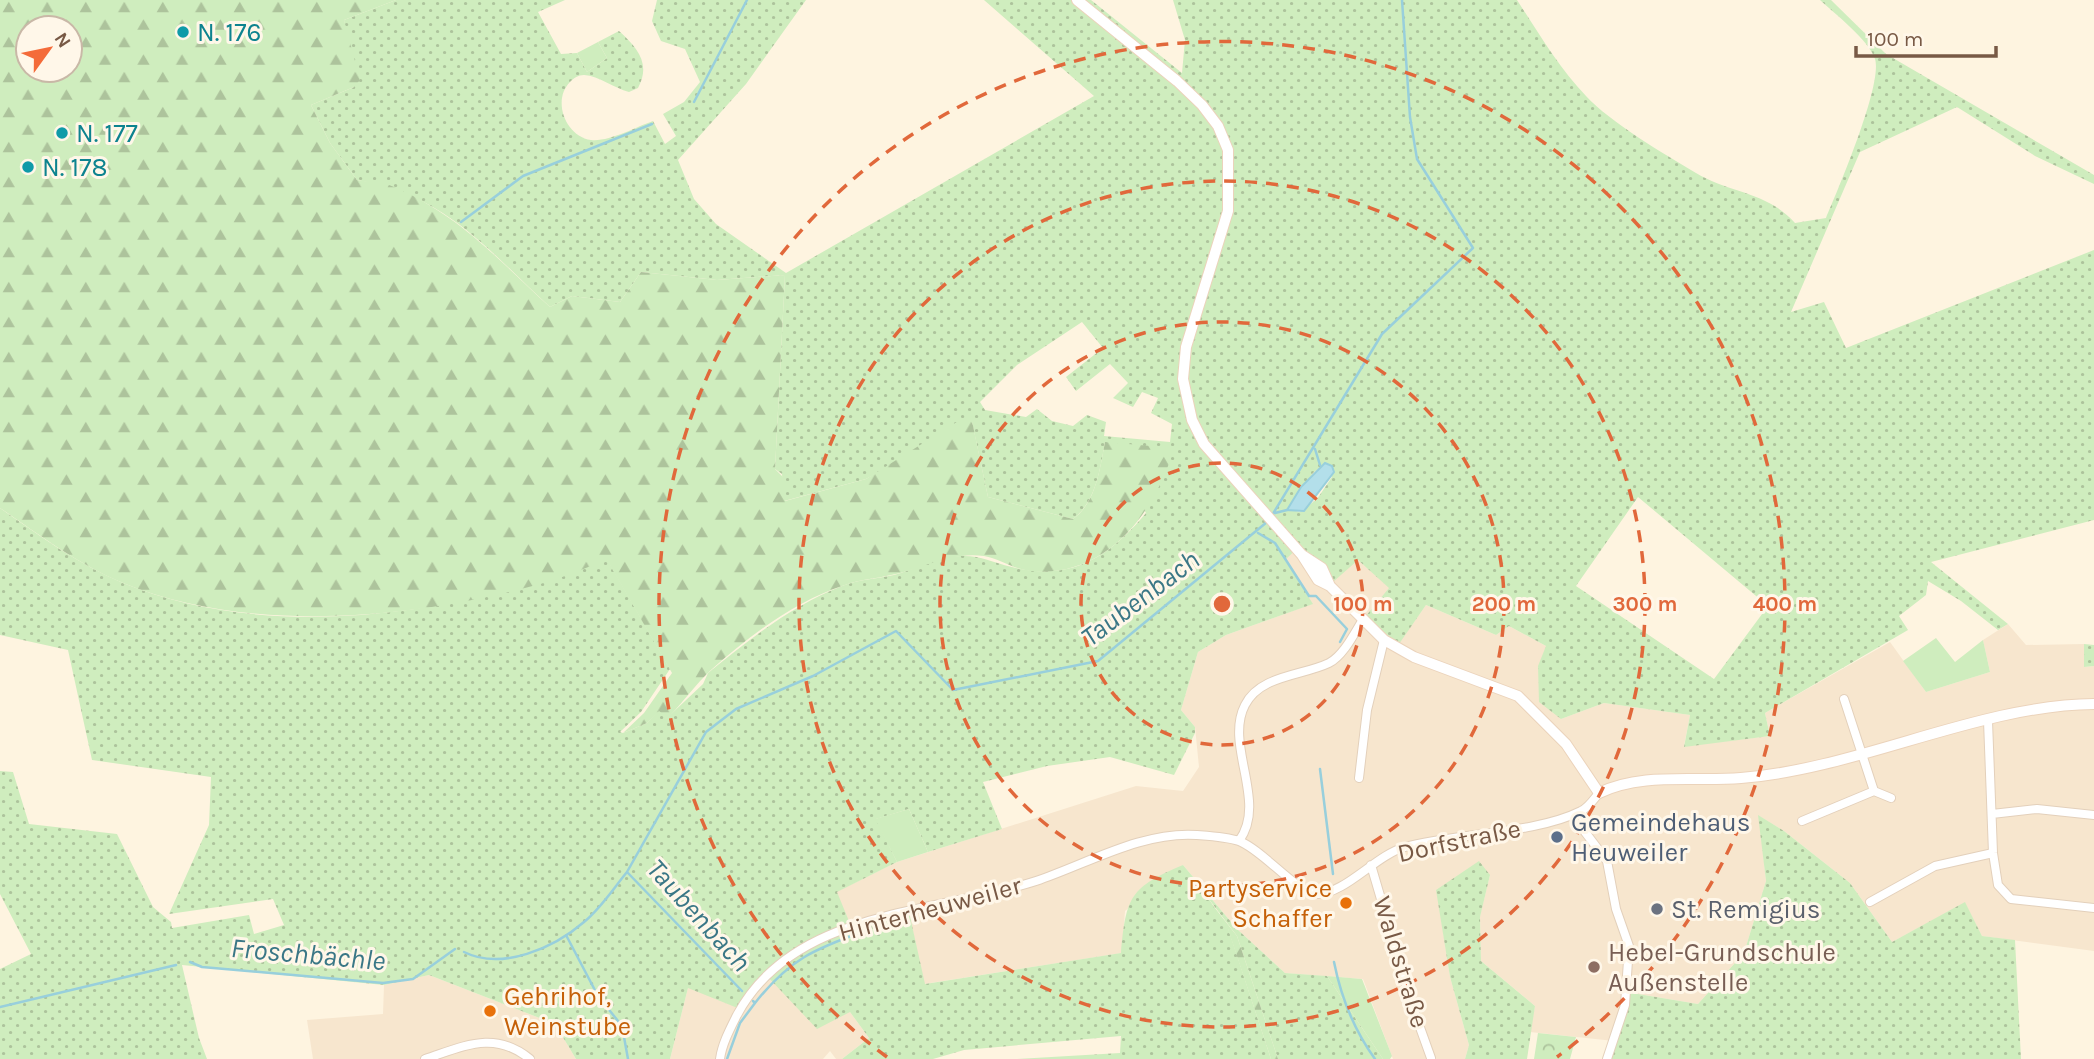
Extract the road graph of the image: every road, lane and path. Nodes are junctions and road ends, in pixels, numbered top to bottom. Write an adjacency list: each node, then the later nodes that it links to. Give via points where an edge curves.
1 (1077, 0): 2 (street, via 1177,81 1218,126 1228,150 1228,211 1186,347 1185,398 1205,444 1302,555 1318,580 1330,586)
2 (1363, 621): 3 (street); 16 (street, via 1332,662 1262,686 1245,705 1240,725 1250,818)
3 (1384, 640): 8 (street, via 1370,690); 10 (street, via 1414,657 1518,696 1566,744)
4 (1844, 699): 7 (street)
5 (2094, 704): 6 (street, Dorfstraße, via 2044,708)
6 (1988, 721): 7 (street, Dorfstraße); 13 (street)
7 (1862, 754): 9 (street); 10 (street, Dorfstraße, via 1742,778 1631,781)
8 (1359, 778)
9 (1874, 791): 11 (street); 15 (street)
10 (1599, 793): 12 (street, Dorfstraße)
11 (1891, 798)
12 (1582, 811): 18 (street, Dorfstraße, via 1542,824 1401,848); 26 (street, via 1585,832 1607,861 1629,946 1625,1005)
13 (1992, 814): 14 (street, via 2037,809); 17 (street)
14 (2094, 815)
15 (1802, 821)
16 (1239, 841): 18 (street, Dorfstraße, via 1264,855 1303,891 1318,894); 19 (street, Dorfstraße, via 1194,835 1153,840)
17 (1993, 853): 20 (street, via 1935,866); 21 (street, via 1998,885 2011,899)
18 (1371, 865): 22 (street, Waldstraße)
19 (1035, 881): 25 (street, Hinterheuweiler, via 851,926 798,950 766,974 746,998)
20 (1870, 902)
21 (2094, 908)
22 (1431, 1058)
23 (425, 1059): 24 (street, via 482,1042 502,1042)
24 (530, 1059)
25 (720, 1059)
26 (1607, 1059)

